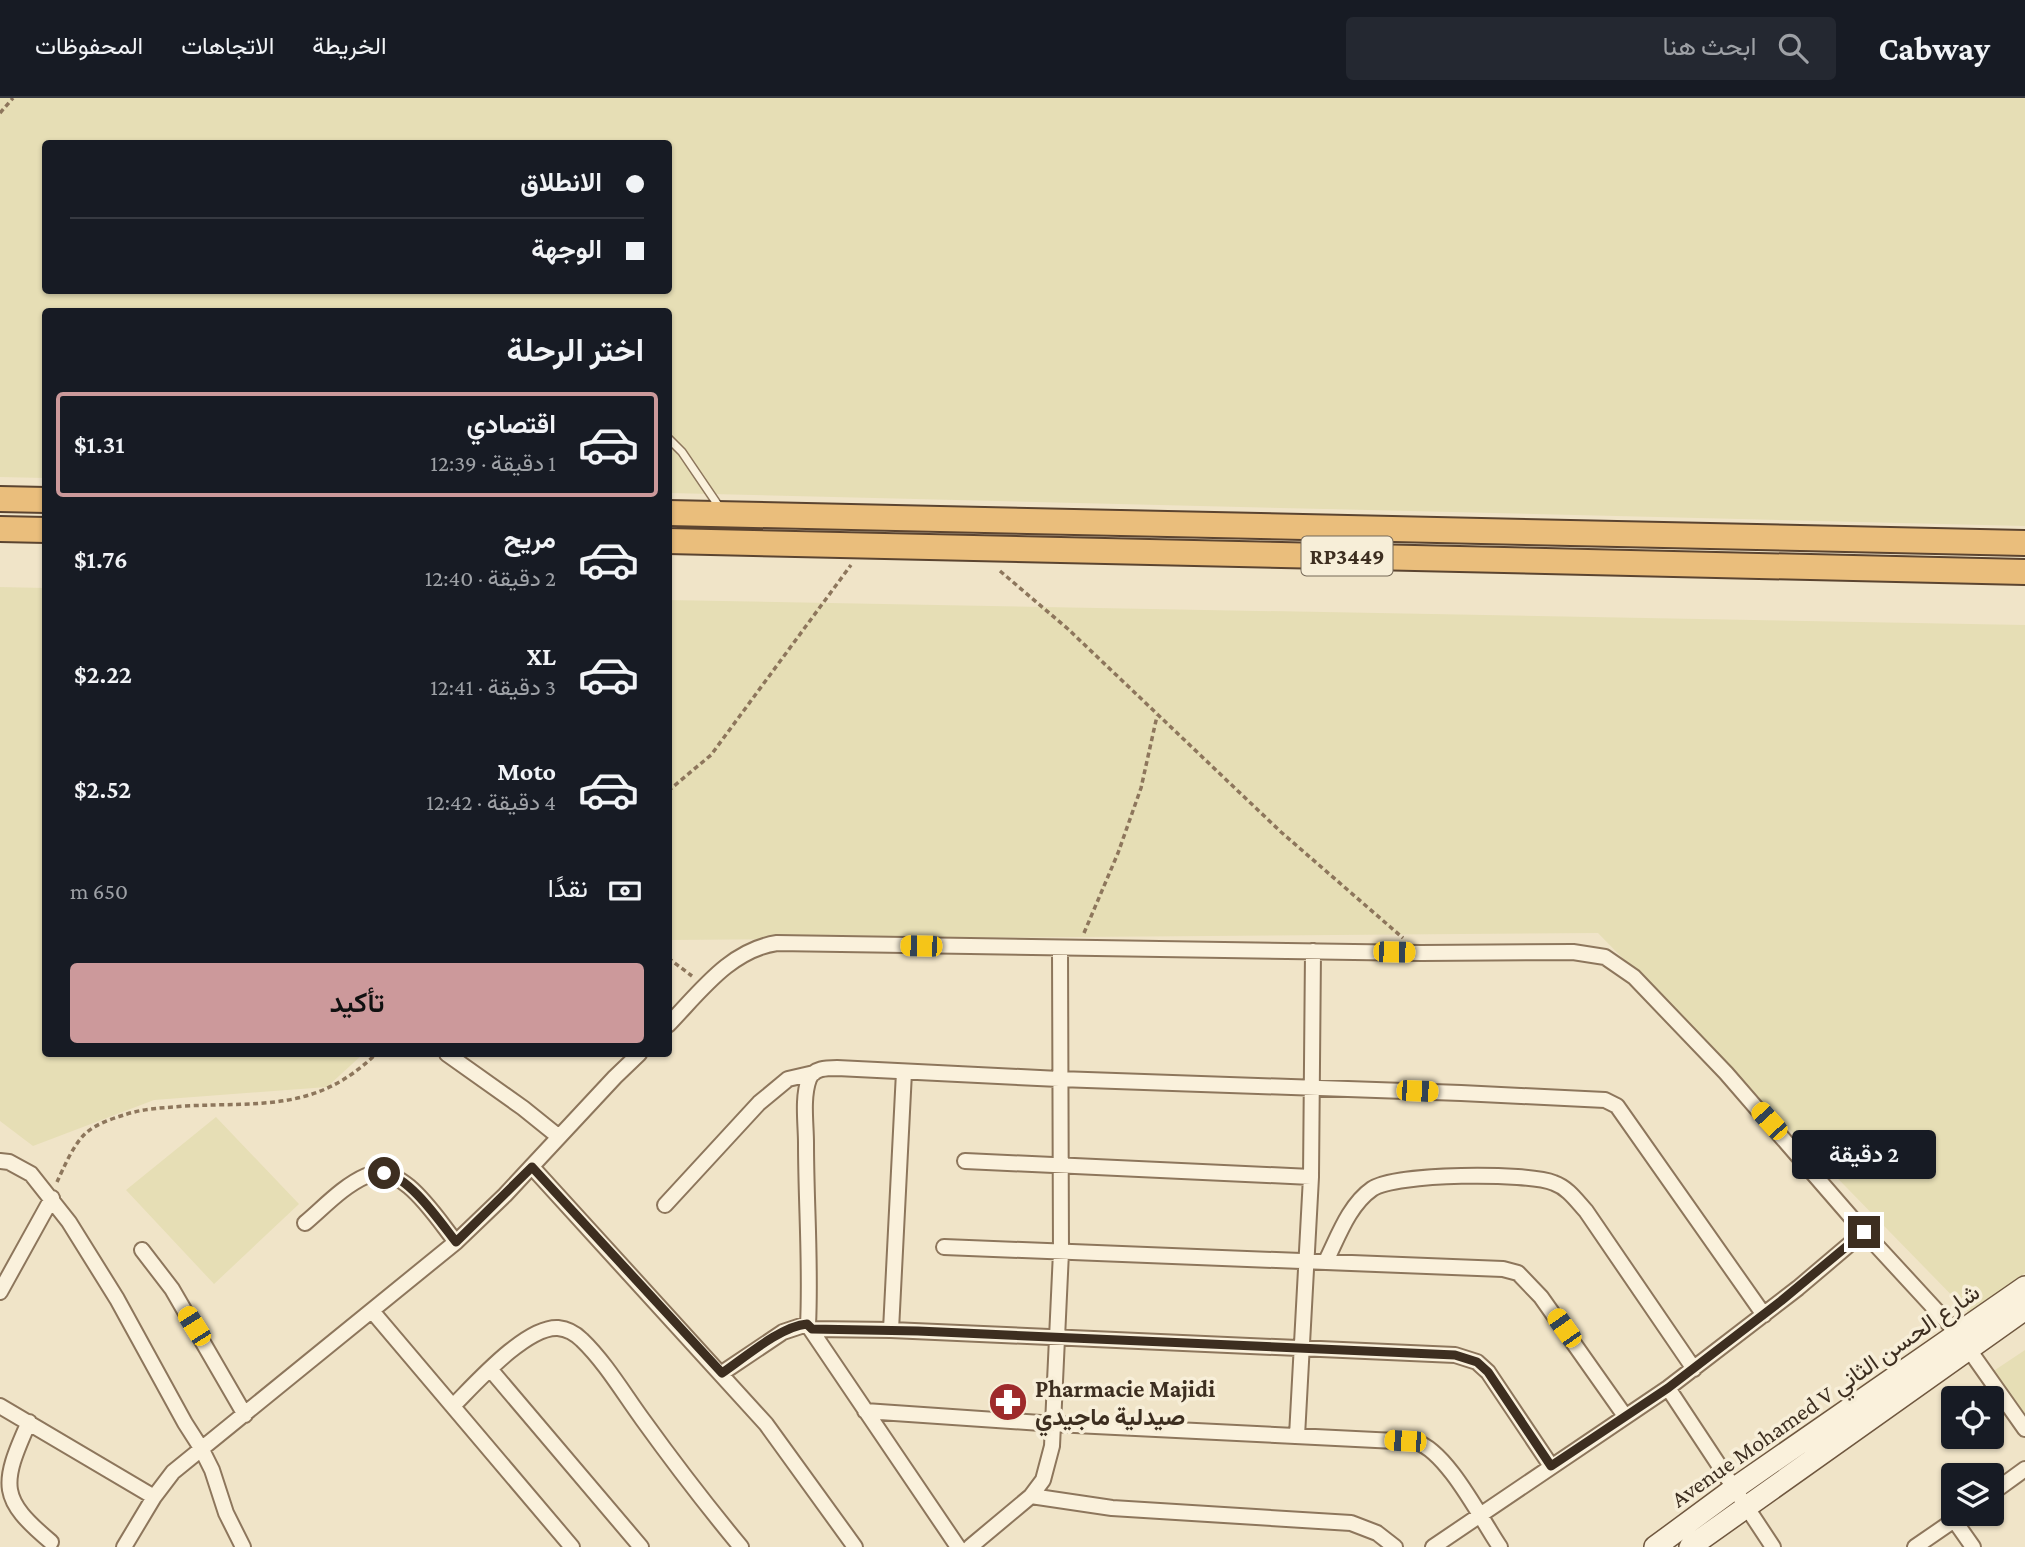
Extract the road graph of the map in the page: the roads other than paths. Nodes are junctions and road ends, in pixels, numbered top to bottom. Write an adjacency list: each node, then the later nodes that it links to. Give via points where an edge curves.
1 (672, 442): 5 (lane)
2 (0, 499): 3 (highway)
3 (42, 500)
4 (672, 513): 5 (highway, RP3449)
5 (725, 514): 9 (highway, RP3449)
6 (0, 529): 7 (highway)
7 (42, 530)
8 (672, 541): 10 (highway, RP3449)
9 (2025, 543)
10 (2025, 572)
11 (1060, 948): 12 (street); 13 (street, via 760,945 733,960); 18 (street)
12 (1313, 951): 19 (street); 29 (street, via 1590,953 1605,957 1634,977 1726,1073)
13 (672, 1021)
14 (451, 1057): 20 (street)
15 (636, 1057): 20 (street)
16 (904, 1072): 17 (street, via 837,1068); 18 (street); 42 (street)
17 (814, 1073): 27 (street, via 788,1079 759,1102); 41 (street, via 806,1101)
18 (1059, 1079): 19 (street); 23 (street)
19 (1313, 1088): 25 (street); 40 (street, via 1611,1102)
20 (559, 1137): 24 (street)
21 (0, 1161): 26 (street, via 25,1170)
22 (965, 1161): 23 (street)
23 (1060, 1165): 25 (street); 33 (street)
24 (532, 1167): 30 (street); 48 (street)
25 (1311, 1177): 34 (street)
26 (52, 1198): 37 (street); 59 (street, via 117,1299)
27 (666, 1205)
28 (305, 1223): 30 (street, via 349,1186 384,1173 406,1183)
29 (1864, 1232): 40 (street); 44 (street)
30 (456, 1242): 39 (street)
31 (944, 1247): 33 (street)
32 (142, 1250): 53 (street, via 172,1289)
33 (1061, 1252): 34 (street); 43 (street)
34 (1307, 1260): 35 (street); 45 (street)
35 (1326, 1261): 47 (street, via 1352,1212 1364,1196 1382,1184 1484,1177 1553,1182 1586,1211); 54 (street, via 1518,1273 1541,1297)
36 (2025, 1287): 44 (main road, Avenue Mohamed V شارع الحسن الثاني)
37 (0, 1292)
38 (2025, 1309): 44 (main road, Avenue Mohamed V شارع الحسن الثاني)
39 (372, 1311): 51 (street); 53 (street)
40 (1764, 1315): 47 (street)
41 (810, 1327): 42 (street); 48 (street, via 802,1324 783,1332); 52 (street)
42 (891, 1330): 43 (street)
43 (1059, 1338): 45 (street); 56 (street)
44 (1963, 1341): 57 (street); 65 (main road, Avenue Mohamed V شارع الحسن الثاني)
45 (1302, 1348): 58 (street); 60 (street, via 1467,1357 1498,1385)
46 (490, 1369): 51 (street); 75 (street); 76 (street, via 539,1332 558,1328 574,1333)
47 (1694, 1369): 49 (street)
48 (722, 1373): 77 (street, via 766,1423)
49 (1668, 1388): 54 (street); 65 (street)
50 (0, 1406): 55 (street)
51 (453, 1406): 74 (street)
52 (865, 1411): 56 (street); 78 (street)
53 (245, 1415): 59 (street)
54 (1625, 1416): 60 (street)
55 (29, 1422): 64 (street); 70 (street, via 4,1480 4,1496 22,1522)
56 (1055, 1424): 58 (street); 63 (street, via 1048,1465)
57 (2025, 1429)
58 (1297, 1436): 66 (street, via 1423,1444 1443,1462)
59 (201, 1448): 64 (street, via 173,1472); 73 (street)
60 (1551, 1466): 66 (street)
61 (2025, 1469): 62 (street)
62 (2004, 1484)
63 (1031, 1496): 79 (street); 80 (street, via 1112,1508 1351,1522)
64 (154, 1497): 69 (street)
65 (1741, 1497): 83 (main road, Avenue Mohamed V شارع الحسن الثاني); 84 (main road, Avenue Mohamed V شارع الحسن الثاني); 85 (street)
66 (1479, 1515): 81 (street); 82 (street)
67 (1945, 1526): 86 (street)
68 (1962, 1526): 87 (street)
69 (133, 1530): 71 (street); 72 (street)
70 (51, 1542)
71 (124, 1547)
72 (141, 1547)
73 (243, 1547)
74 (572, 1547)
75 (641, 1547)
76 (741, 1547)
77 (855, 1547)
78 (958, 1547)
79 (970, 1547)
80 (1395, 1547)
81 (1433, 1547)
82 (1500, 1547)
83 (1655, 1547)
84 (1690, 1547)
85 (1773, 1547)
86 (1915, 1547)
87 (1973, 1547)

